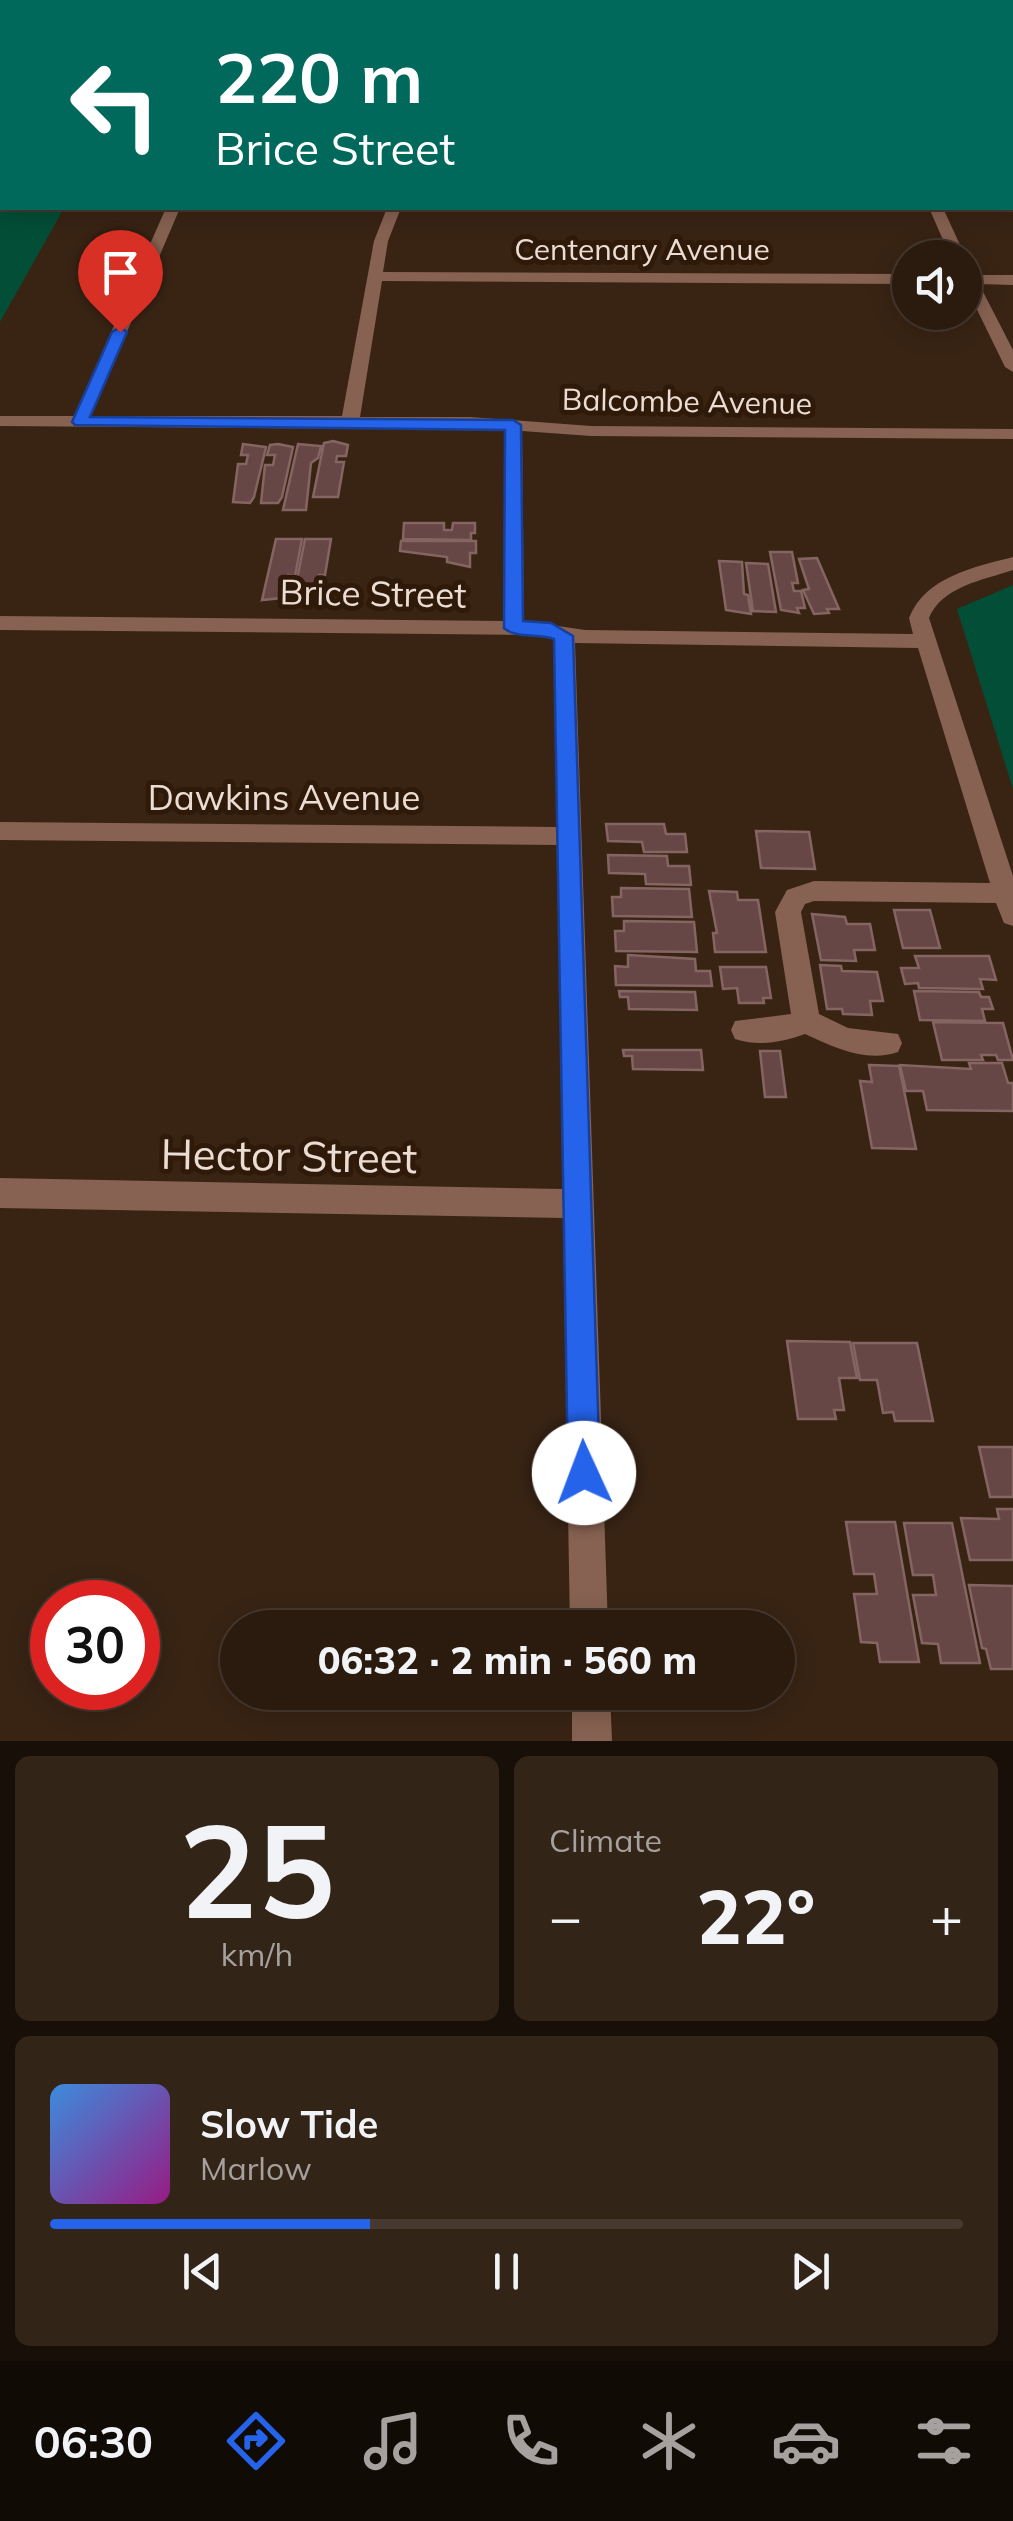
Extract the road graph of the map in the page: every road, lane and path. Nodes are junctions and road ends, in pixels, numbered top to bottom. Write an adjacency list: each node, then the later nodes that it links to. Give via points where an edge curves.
1 (171, 210): 12 (street)
2 (393, 210): 5 (street)
3 (937, 210): 4 (street)
4 (951, 240)
5 (374, 276): 7 (street, Centenary Avenue); 13 (street)
6 (982, 277): 8 (street)
7 (892, 279)
8 (1013, 280)
9 (982, 307): 10 (street)
10 (1013, 367)
11 (0, 421): 12 (street, Balcombe Avenue)
12 (80, 422): 13 (street, Balcombe Avenue)
13 (350, 422): 14 (street, Balcombe Avenue)
14 (513, 425): 15 (street, Balcombe Avenue); 18 (street)
15 (1013, 434)
16 (1013, 563): 20 (street, via 933,593 919,618)
17 (0, 623): 18 (street, Brice Street)
18 (514, 628): 19 (street, Brice Street)
19 (564, 636): 20 (street, Brice Street); 22 (street)
20 (925, 640): 23 (street)
21 (0, 831): 22 (street, Dawkins Avenue)
22 (567, 836): 28 (street)
23 (1009, 904): 24 (street, via 814,891 796,897 788,912)
24 (806, 1021): 25 (street, via 782,1030); 26 (street, via 845,1040)
25 (745, 1030)
26 (888, 1043)
27 (0, 1193): 28 (street, Hector Street)
28 (576, 1204): 29 (street)
29 (588, 1610)
30 (591, 1710): 31 (street)
31 (592, 1741)

